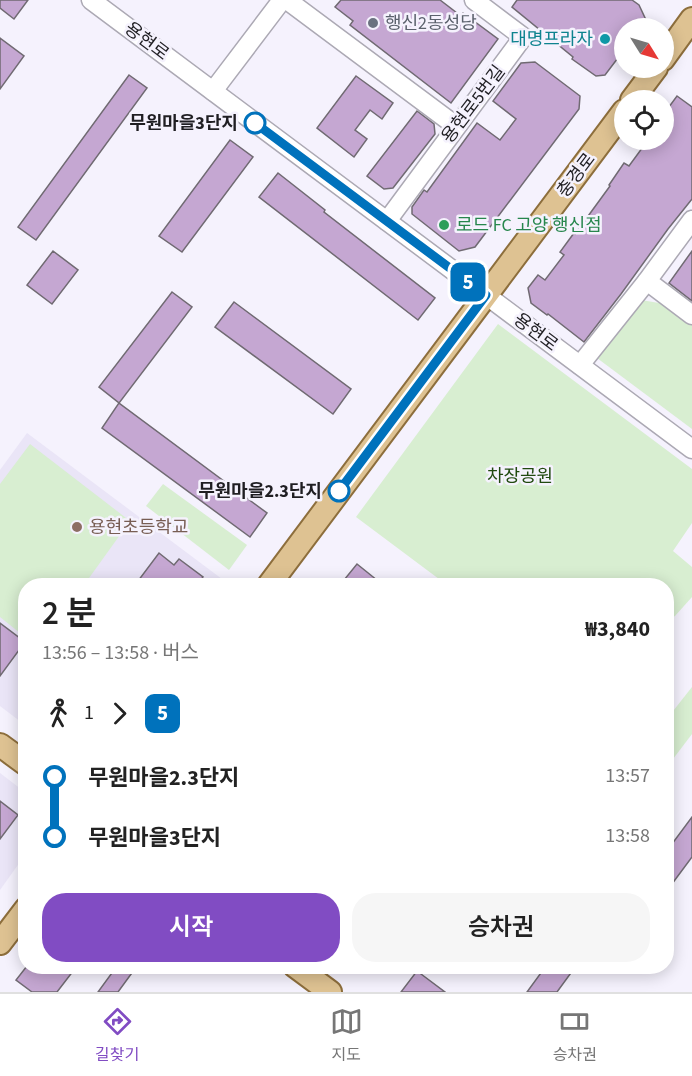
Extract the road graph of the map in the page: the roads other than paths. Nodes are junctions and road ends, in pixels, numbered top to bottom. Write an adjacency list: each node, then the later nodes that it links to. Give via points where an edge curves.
1 (91, 0): 7 (street, 용현로)
2 (282, 0): 7 (street)
3 (287, 0): 9 (street)
4 (474, 0): 9 (street, 용현로5번길, via 524,37)
5 (692, 19): 6 (main road)
6 (674, 43)
7 (213, 91): 11 (street, 용현로)
8 (614, 124): 13 (main road, 충경로)
9 (456, 126): 11 (street, 용현로5번길)
10 (692, 220): 12 (street)
11 (387, 221): 13 (street, 용현로)
12 (647, 281): 14 (street); 15 (street)
13 (486, 295): 15 (street, 용현로); 17 (main road, 충경로)
14 (692, 315)
15 (580, 365): 16 (street, 용현로)
16 (692, 449)
17 (274, 578)
18 (0, 745): 19 (main road)
19 (18, 758)
20 (18, 919): 21 (main road)
21 (0, 943)
22 (306, 974): 23 (main road)
23 (330, 992)

